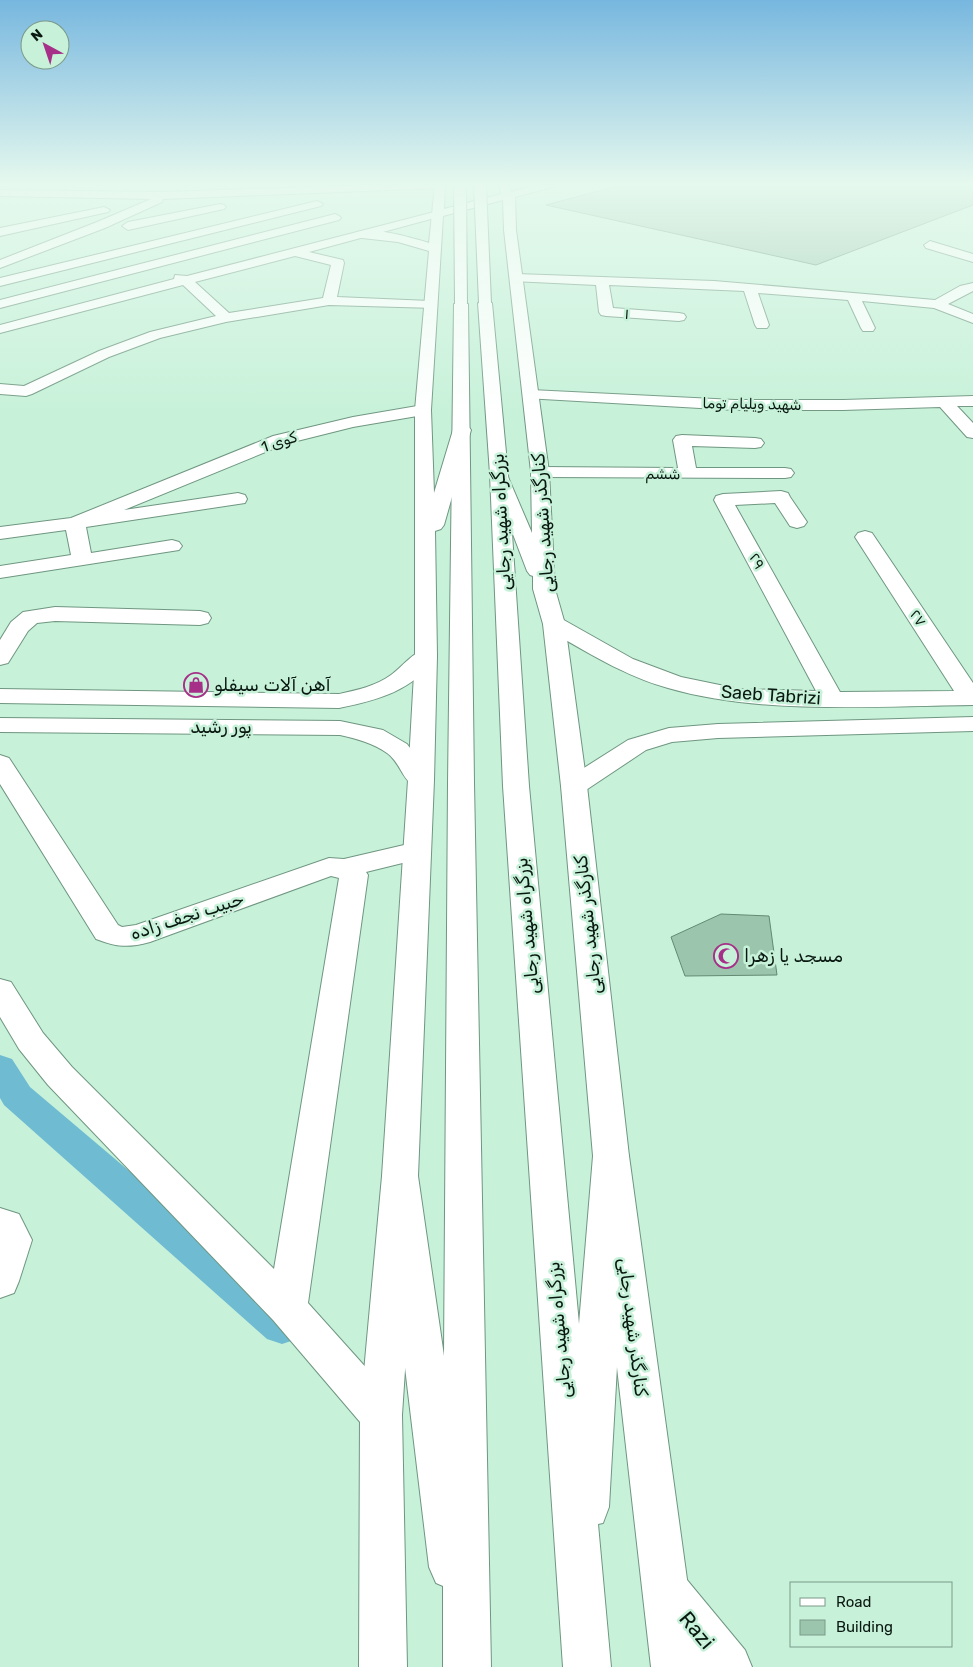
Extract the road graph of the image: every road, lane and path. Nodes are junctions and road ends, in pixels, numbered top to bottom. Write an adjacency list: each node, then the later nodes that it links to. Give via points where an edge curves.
1 (77, 263): 14 (main road)
2 (165, 263): 19 (main road)
3 (220, 263): 10 (main road)
4 (243, 263): 10 (main road)
5 (337, 263): 18 (main road)
6 (429, 263): 22 (main road)
7 (468, 263): 20 (main road, بزرگراه شهید رجایی, bridge)
8 (485, 263): 20 (main road, بزرگراه شهید رجایی, bridge)
9 (515, 263): 11 (main road, کنارگذر شهید رجایی)
10 (230, 266): 12 (main road)
11 (517, 278): 13 (main road); 31 (main road, کنارگذر شهید رجایی)
12 (183, 279): 24 (main road); 26 (main road)
13 (602, 281): 16 (main road, via 715,280); 23 (main road, ۱, via 606,312)
14 (0, 282)
15 (973, 287): 21 (main road)
16 (750, 288): 17 (main road); 27 (main road)
17 (853, 296): 21 (main road); 29 (main road)
18 (329, 301): 22 (main road); 24 (main road)
19 (0, 304): 26 (main road)
20 (473, 304): 35 (main road, بزرگراه شهید رجایی); 40 (main road, بزرگراه شهید رجایی)
21 (937, 304): 25 (main road)
22 (430, 305): 34 (main road)
23 (679, 317)
24 (226, 318): 30 (main road, via 146,338 26,391)
25 (973, 319)
26 (18, 322): 28 (main road)
27 (762, 325)
28 (0, 327)
29 (868, 328)
30 (0, 389)
31 (531, 396): 33 (main road, شهید ویلیام توما, via 735,405 844,406); 38 (main road, کنارگذر شهید رجایی)
32 (973, 401): 33 (main road, شهید ویلیام توما)
33 (944, 402): 36 (main road)
34 (423, 410): 44 (main road, کوی 1, via 353,422 279,440); 48 (main road)
35 (462, 430): 48 (main road); 76 (main road, بزرگراه شهید رجایی)
36 (973, 433)
37 (755, 443): 41 (main road, via 682,440)
38 (540, 472): 41 (main road, ششم); 51 (main road, کنارگذر شهید رجایی)
39 (785, 473): 41 (main road, ششم)
40 (499, 474): 51 (main road); 74 (main road, بزرگراه شهید رجایی, via 516,786)
41 (688, 474)
42 (238, 499): 44 (main road)
43 (797, 522): 58 (main road, ۲۹, via 781,497 723,500)
44 (75, 523): 45 (main road); 49 (main road)
45 (0, 533)
46 (865, 537): 57 (main road, ۲۷)
47 (172, 546): 49 (main road)
48 (426, 549): 54 (main road)
49 (82, 560): 50 (main road)
50 (0, 572)
51 (544, 589): 53 (main road, کنارگذر شهید رجایی)
52 (200, 618): 55 (main road, via 55,614 31,618 19,627)
53 (554, 624): 58 (main road, Saeb Tabrizi, via 625,664 675,683 739,696); 63 (main road, کنارگذر شهید رجایی)
54 (426, 656): 56 (main road, پور رشید, via 398,681 372,694 339,701); 62 (main road)
55 (0, 658)
56 (0, 696)
57 (972, 698): 58 (main road, Saeb Tabrizi)
58 (832, 699)
59 (973, 724): 63 (main road, Saeb Tabrizi, via 718,730 669,735 637,745)
60 (0, 725): 62 (main road, پور رشید, via 340,728 374,735 398,748)
61 (0, 763): 65 (main road, حبیب نجف زاده, via 107,932 120,937 139,935 329,867)
62 (421, 780): 64 (main road)
63 (574, 786): 67 (main road, کنارگذر شهید رجایی)
64 (417, 851): 65 (main road, حبیب نجف زاده); 68 (main road)
65 (344, 868): 71 (main road, via 354,875)
66 (0, 990): 71 (main road, via 31,1041 60,1076)
67 (611, 1156): 73 (main road, کنارگذر شهید رجایی); 74 (main road)
68 (400, 1176): 72 (main road); 76 (main road)
69 (0, 1223): 70 (main road, via 6,1225 13,1240)
70 (0, 1281)
71 (288, 1308): 72 (main road)
72 (381, 1415): 75 (main road)
73 (666, 1593): 78 (main road, کنارگذر شهید رجایی); 79 (main road, Razi)
74 (580, 1599): 77 (main road, بزرگراه شهید رجایی)
75 (383, 1667)
76 (466, 1667)
77 (587, 1667)
78 (675, 1667)
79 (728, 1667)

